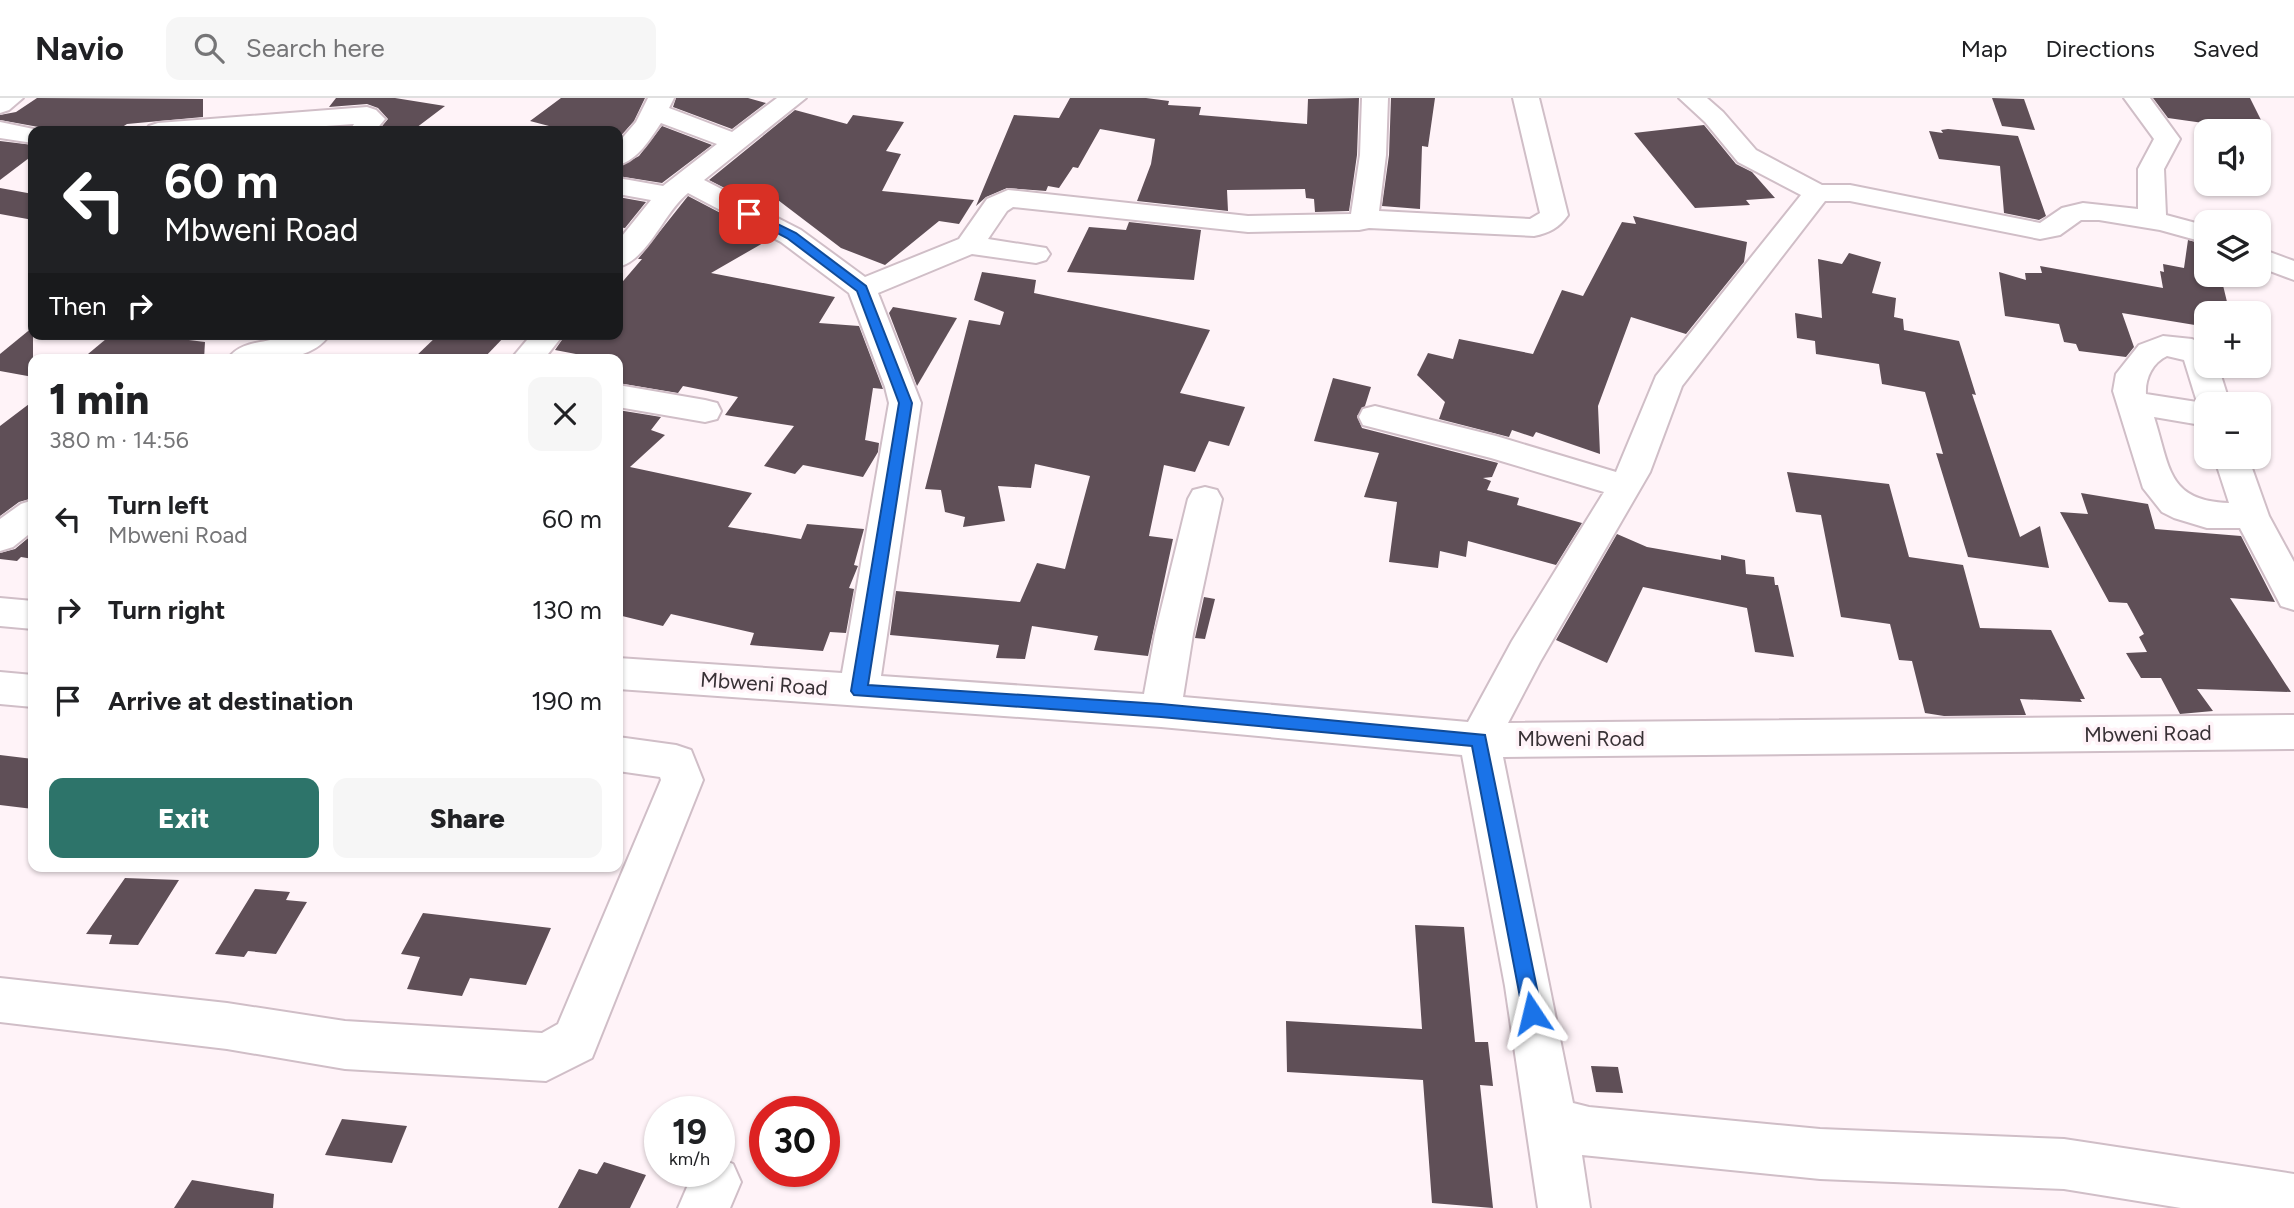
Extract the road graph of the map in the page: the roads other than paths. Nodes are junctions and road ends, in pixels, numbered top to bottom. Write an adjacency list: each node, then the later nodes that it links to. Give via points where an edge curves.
1 (10, 98): 7 (street)
2 (793, 98): 13 (street)
3 (1375, 98): 18 (street)
4 (1526, 98): 18 (street, via 1554,215 1546,223 1534,228)
5 (1692, 98): 17 (street, via 1747,156)
6 (2137, 98): 19 (street, via 2167,139 2150,173)
7 (0, 105)
8 (658, 105): 13 (street); 14 (street)
9 (220, 126): 10 (street, via 358,115 372,119)
10 (366, 126)
11 (0, 130): 12 (street)
12 (28, 134)
13 (734, 142): 16 (street)
14 (623, 152)
15 (623, 186): 16 (street)
16 (676, 188): 22 (street); 26 (street, via 792,236)
17 (1817, 193): 19 (street, via 1850,193 2040,231 2052,231 2073,213 2119,213); 38 (street, via 1667,383)
18 (1364, 219): 21 (street, via 1353,224 1248,224 1008,198 997,205)
19 (2151, 220): 20 (street)
20 (2194, 230)
21 (969, 245): 23 (street); 26 (street)
22 (623, 252)
23 (1037, 254)
24 (2271, 262): 25 (street)
25 (2294, 271)
26 (862, 289): 49 (street, via 905,403)
27 (303, 340): 29 (street, via 288,348)
28 (544, 340): 30 (street)
29 (252, 354)
30 (532, 354)
31 (2210, 392): 33 (street, via 2196,352 2163,346 2150,352 2132,374 2129,391)
32 (623, 397): 34 (street)
33 (2133, 403): 35 (street); 40 (street, via 2160,488 2174,503 2207,515)
34 (705, 411)
35 (2194, 413)
36 (1375, 417): 38 (street)
37 (2235, 469): 40 (street)
38 (1624, 486): 52 (street)
39 (1205, 499): 50 (street)
40 (2250, 516): 43 (street)
41 (28, 517): 42 (street)
42 (0, 538)
43 (2294, 596)
44 (0, 612): 45 (street)
45 (28, 615)
46 (623, 674): 49 (street, Mbweni Road)
47 (0, 688): 48 (street)
48 (28, 691)
49 (859, 691): 50 (street, Mbweni Road)
50 (1161, 711): 52 (street, Mbweni Road)
51 (2294, 732): 52 (street, Mbweni Road)
52 (1479, 740): 55 (street)
53 (623, 755): 54 (street, via 676,762 682,780 575,1041 546,1057 345,1045 227,1026)
54 (0, 1000)
55 (1552, 1122): 56 (street, via 1590,1132 1820,1154 2064,1164); 57 (street)
56 (2294, 1200)
57 (1563, 1208)

